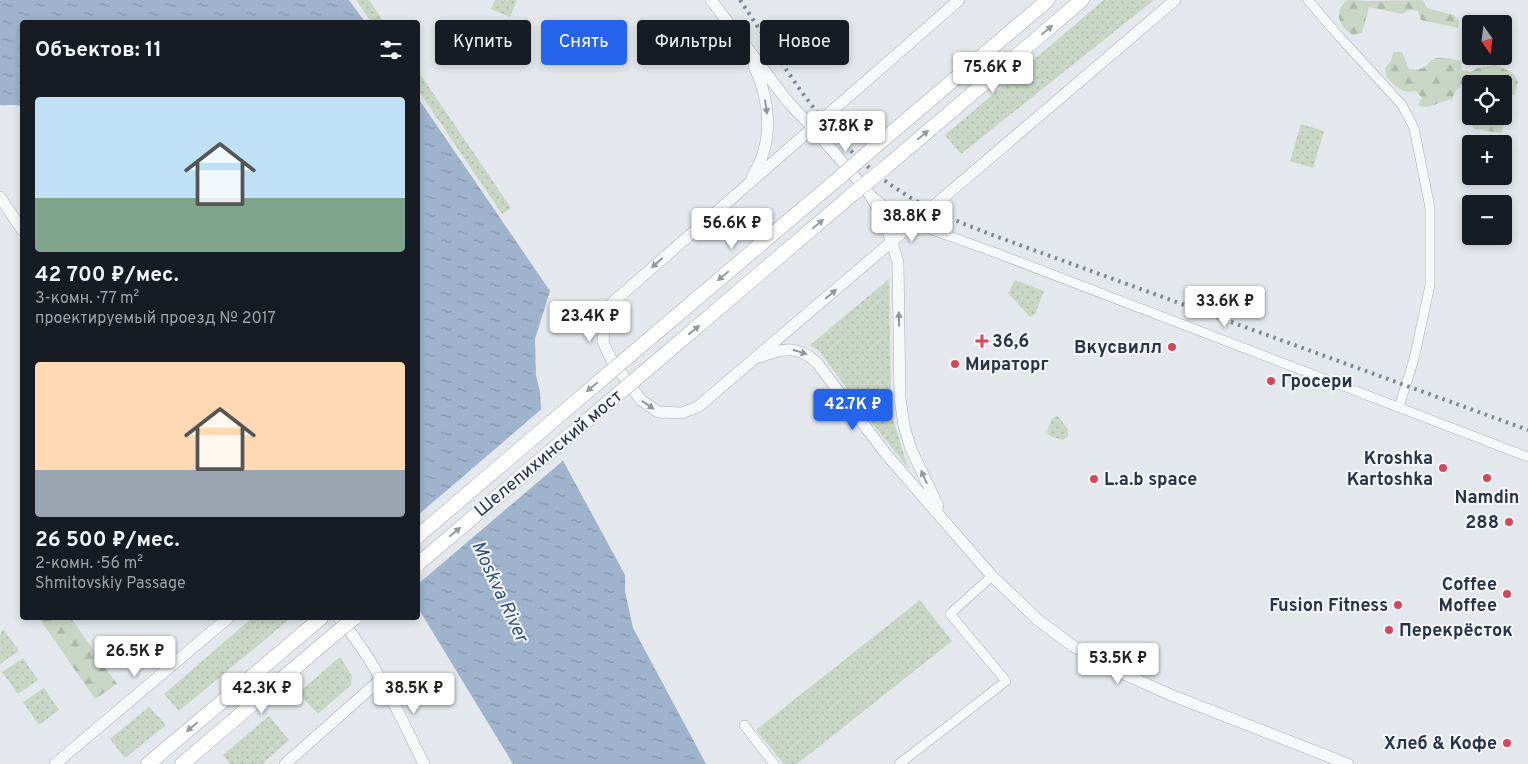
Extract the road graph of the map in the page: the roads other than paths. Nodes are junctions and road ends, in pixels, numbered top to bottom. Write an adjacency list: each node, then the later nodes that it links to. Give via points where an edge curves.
1 (711, 0): 7 (street)
2 (959, 0): 10 (street)
3 (1048, 0): 21 (main road, Шелепихинский мост, one-way to 21, bridge)
4 (1082, 0): 12 (main road, Шелепихинский мост, one-way to 4, bridge, via 886,167)
5 (1175, 0): 14 (street)
6 (1308, 0): 18 (street, via 1402,105 1414,128 1430,208 1430,285 1414,360)
7 (726, 20)
8 (750, 53): 10 (street)
9 (750, 58): 11 (street, one-way to 11, via 766,99 768,122 763,155)
10 (813, 128): 11 (street); 12 (street)
11 (747, 185): 17 (street, one-way to 17, via 612,302 606,312 604,342 612,361 641,400 658,412 682,413 700,406)
12 (861, 193): 14 (street); 16 (street, via 879,210); 22 (main road, Шелепихинский мост, one-way to 12, bridge, via 656,361)
13 (0, 198): 15 (street)
14 (913, 223): 16 (street); 18 (street)
15 (20, 227)
16 (892, 242): 17 (street, one-way to 16); 20 (street, one-way to 16, via 911,449 904,426 900,398 898,263)
17 (754, 360): 20 (street, one-way to 20, via 796,349 809,355 886,454)
18 (1399, 407): 19 (street)
19 (1528, 457)
20 (945, 521): 23 (street)
21 (420, 534)
22 (420, 562)
23 (992, 576): 36 (street, via 950,614 1006,681); 37 (street, via 1038,620 1073,646 1117,671)
24 (226, 620): 30 (street)
25 (319, 620): 31 (main road, one-way to 31)
26 (341, 620): 28 (street)
27 (352, 620): 32 (main road, bridge)
28 (381, 678): 33 (street); 34 (street)
29 (744, 725): 35 (street)
30 (57, 763)
31 (148, 764)
32 (182, 764)
33 (285, 764)
34 (424, 764)
35 (774, 764)
36 (899, 764)
37 (1348, 764)

